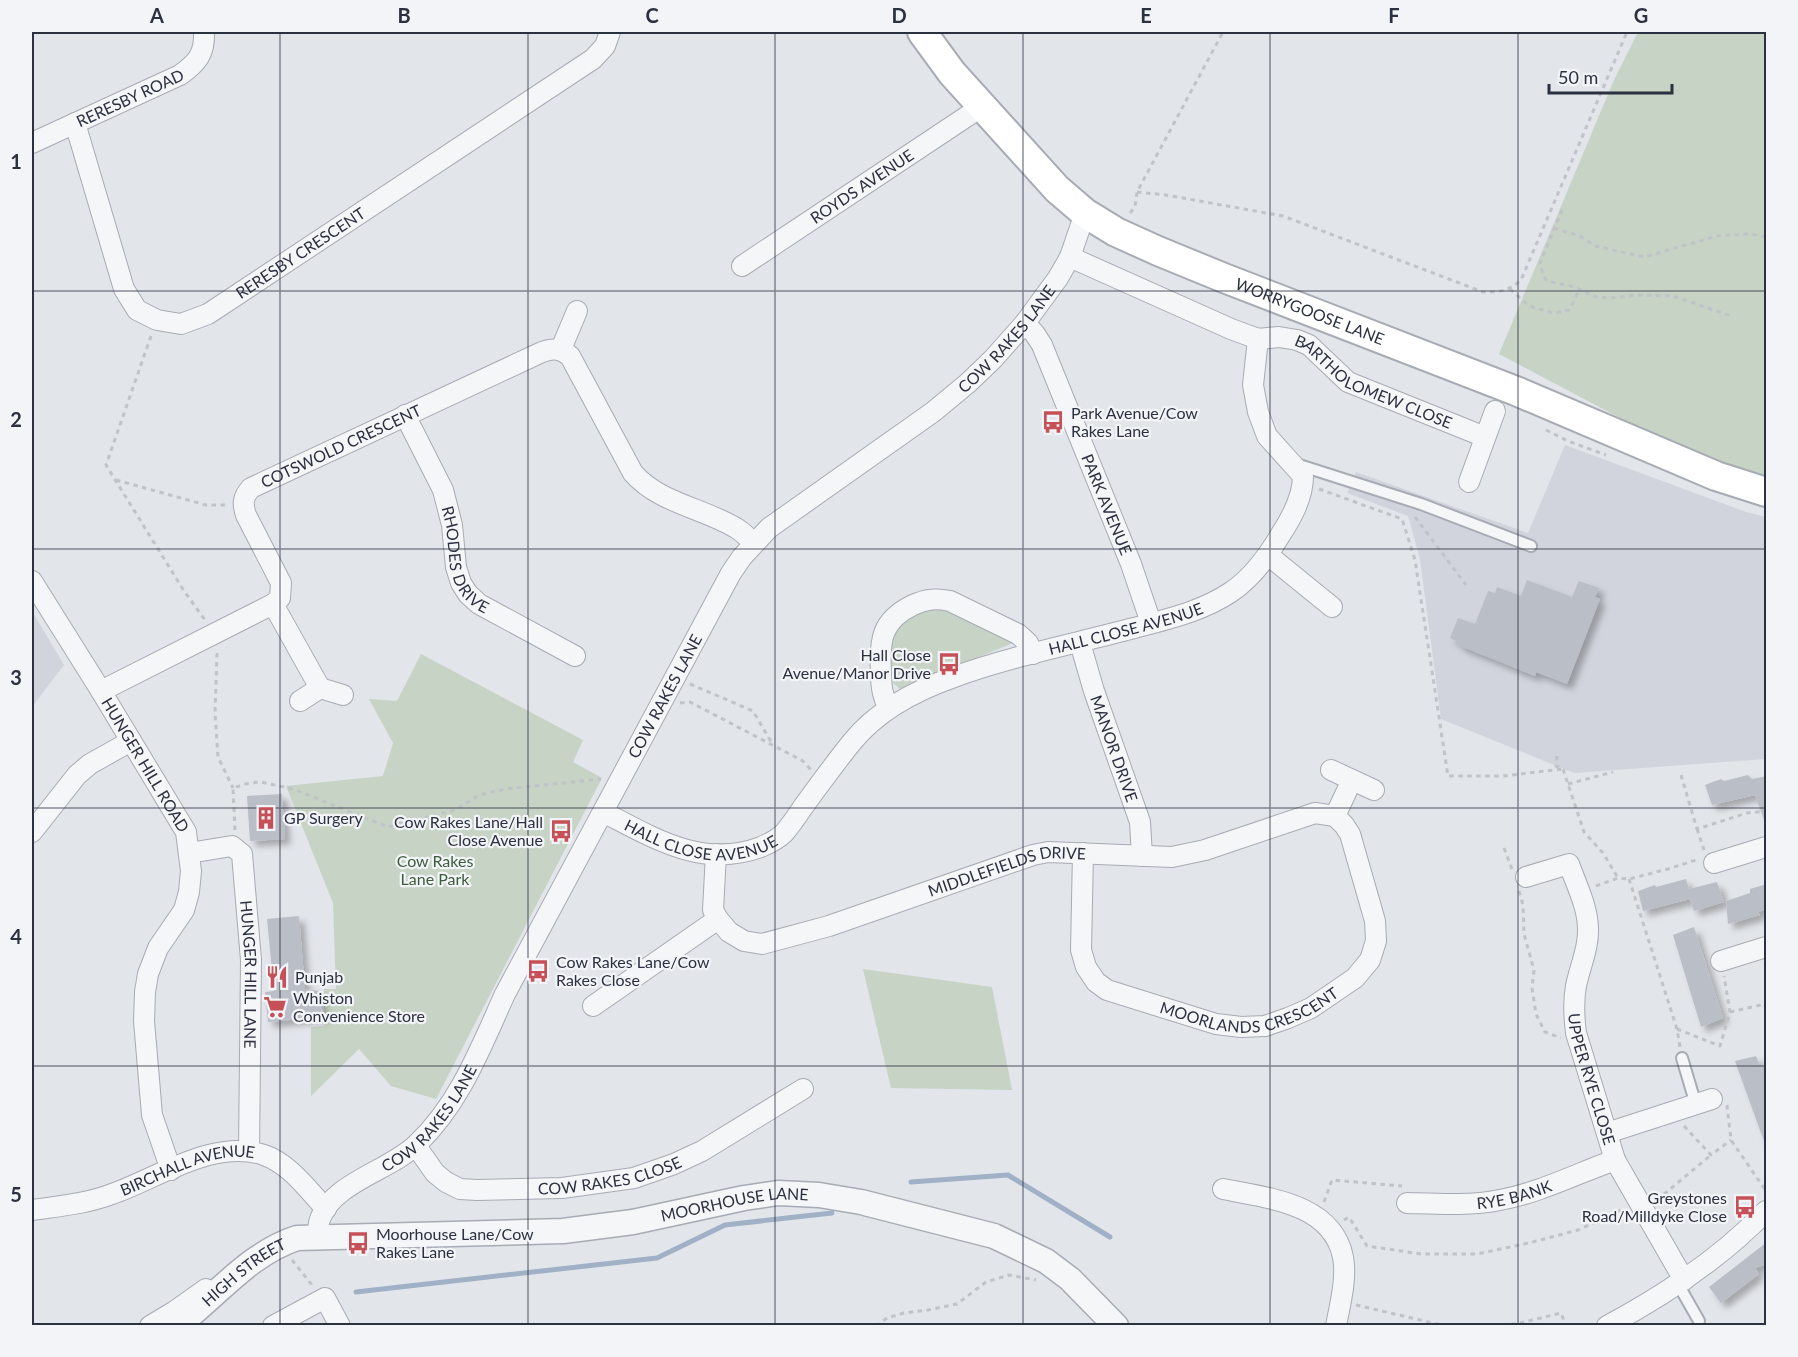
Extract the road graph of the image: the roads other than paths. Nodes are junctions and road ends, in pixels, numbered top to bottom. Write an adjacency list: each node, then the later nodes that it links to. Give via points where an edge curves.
1 (204, 32): 5 (street, RERESBY ROAD, via 196,64)
2 (610, 32): 5 (street, RERESBY CRESCENT, via 592,60 208,314 181,324 157,320 137,310 124,289)
3 (921, 32): 4 (main road, WORRYGOOSE LANE)
4 (981, 107): 7 (main road, WORRYGOOSE LANE, via 1057,189); 9 (street, ROYDS AVENUE)
5 (75, 123): 6 (street, RERESBY ROAD)
6 (32, 143)
7 (1085, 213): 8 (street, COW RAKES LANE); 19 (main road, WORRYGOOSE LANE, via 1158,252 1516,391 1716,476)
8 (1071, 257): 11 (street, COW RAKES LANE); 12 (street)
9 (742, 266)
10 (577, 311): 13 (street)
11 (1025, 323): 20 (street, COW RAKES LANE, via 993,359 933,412 769,528); 26 (street, PARK AVENUE, via 1042,345)
12 (1258, 339): 16 (street, BARTHOLOMEW CLOSE, via 1279,337 1309,345 1348,382); 17 (street, via 1253,385 1258,412 1267,436)
13 (561, 349): 15 (street, COTSWOLD CRESCENT, via 542,352); 20 (street, via 570,356 633,473 643,484 734,527)
14 (1495, 411): 16 (street)
15 (405, 416): 24 (street, COTSWOLD CRESCENT, via 251,488 244,496 246,515 281,583 280,598); 29 (street, RHODES DRIVE, via 443,490 452,525 456,567 468,594 479,604)
16 (1485, 437): 18 (street)
17 (1290, 462): 21 (lane, via 1421,504); 22 (street, HALL CLOSE AVENUE, via 1312,489)
18 (1469, 482)
19 (1767, 492)
20 (754, 543): 39 (street, COW RAKES LANE, via 731,573)
21 (1531, 546)
22 (1268, 555): 25 (street); 26 (street, HALL CLOSE AVENUE, via 1248,578 1209,605)
23 (32, 581): 31 (street, HUNGER HILL ROAD)
24 (273, 604): 30 (street); 31 (street)
25 (1332, 607)
26 (1151, 623): 27 (street, HALL CLOSE AVENUE)
27 (1080, 643): 28 (street, HALL CLOSE AVENUE); 46 (street, MANOR DRIVE, via 1140,822)
28 (1033, 654): 34 (street, HALL CLOSE AVENUE, via 954,677); 34 (street, via 1029,643 1018,634 950,601 939,598 920,602 896,615 882,638 881,689)
29 (575, 656)
30 (320, 688): 32 (street); 33 (street)
31 (101, 691): 35 (street, HUNGER HILL ROAD)
32 (343, 695)
33 (300, 701)
34 (889, 708): 45 (street, HALL CLOSE AVENUE, via 853,740 783,834 762,847)
35 (131, 741): 41 (street, via 77,775); 43 (street, HUNGER HILL ROAD, via 186,832)
36 (1331, 770): 37 (street)
37 (1352, 780): 38 (street); 40 (street)
38 (1374, 790)
39 (603, 812): 45 (street, HALL CLOSE AVENUE, via 668,845); 57 (street, COW RAKES LANE, via 505,994 476,1060 448,1108)
40 (1335, 816): 44 (street, MOORLANDS CRESCENT, via 1350,834 1375,921 1376,940 1370,960 1355,978 1311,1008 1265,1026 1216,1024 1107,990 1096,982 1081,950); 46 (street, MIDDLEFIELDS DRIVE, via 1315,813 1205,850 1172,857)
41 (32, 831)
42 (1767, 847): 47 (street)
43 (189, 853): 58 (street, HUNGER HILL LANE, via 232,846 242,854 251,960); 60 (street, HUNGER HILL ROAD, via 190,881 184,909 158,948 145,992 152,1115)
44 (1083, 853): 46 (street, MIDDLEFIELDS DRIVE); 49 (street, MIDDLEFIELDS DRIVE, via 1033,855 830,926 762,944 744,941)
45 (716, 854): 49 (street, via 713,909)
46 (1142, 856)
47 (1714, 863)
48 (1522, 883): 56 (street, UPPER RYE CLOSE, via 1569,864 1582,900 1588,926 1587,950 1573,1011)
49 (718, 919): 52 (street)
50 (1767, 947): 51 (street)
51 (1721, 961)
52 (593, 1006)
53 (1682, 1058): 55 (lane)
54 (803, 1089): 57 (street, COW RAKES CLOSE, via 702,1151 634,1178 562,1188 460,1189 435,1173)
55 (1704, 1102): 56 (street)
56 (1607, 1133): 59 (street, UPPER RYE CLOSE)
57 (416, 1146): 63 (street, COW RAKES LANE, via 340,1192)
58 (249, 1151): 60 (street, BIRCHALL AVENUE, via 214,1154); 63 (street, BIRCHALL AVENUE, via 284,1167)
59 (1615, 1160): 62 (street, RYE BANK, via 1501,1200 1442,1205); 67 (street, UPPER RYE CLOSE)
60 (171, 1170): 64 (street, BIRCHALL AVENUE, via 87,1202)
61 (1223, 1189): 75 (street, via 1290,1203 1329,1229 1343,1258)
62 (1410, 1203)
63 (326, 1209): 66 (street, COW RAKES LANE, via 320,1218)
64 (32, 1210)
65 (1767, 1211): 67 (street)
66 (318, 1237): 68 (street, HIGH STREET, via 280,1244 241,1269); 74 (street, MOORHOUSE LANE, via 562,1232 778,1193 819,1195 993,1236 1046,1261 1070,1279)
67 (1681, 1282): 69 (lane); 76 (street)
68 (222, 1287): 70 (street, via 206,1289); 71 (street, HIGH STREET)
69 (1699, 1321)
70 (150, 1326)
71 (177, 1326)
72 (273, 1326): 73 (street, via 325,1298)
73 (340, 1326)
74 (1116, 1326)
75 (1336, 1326)
76 (1607, 1326)

